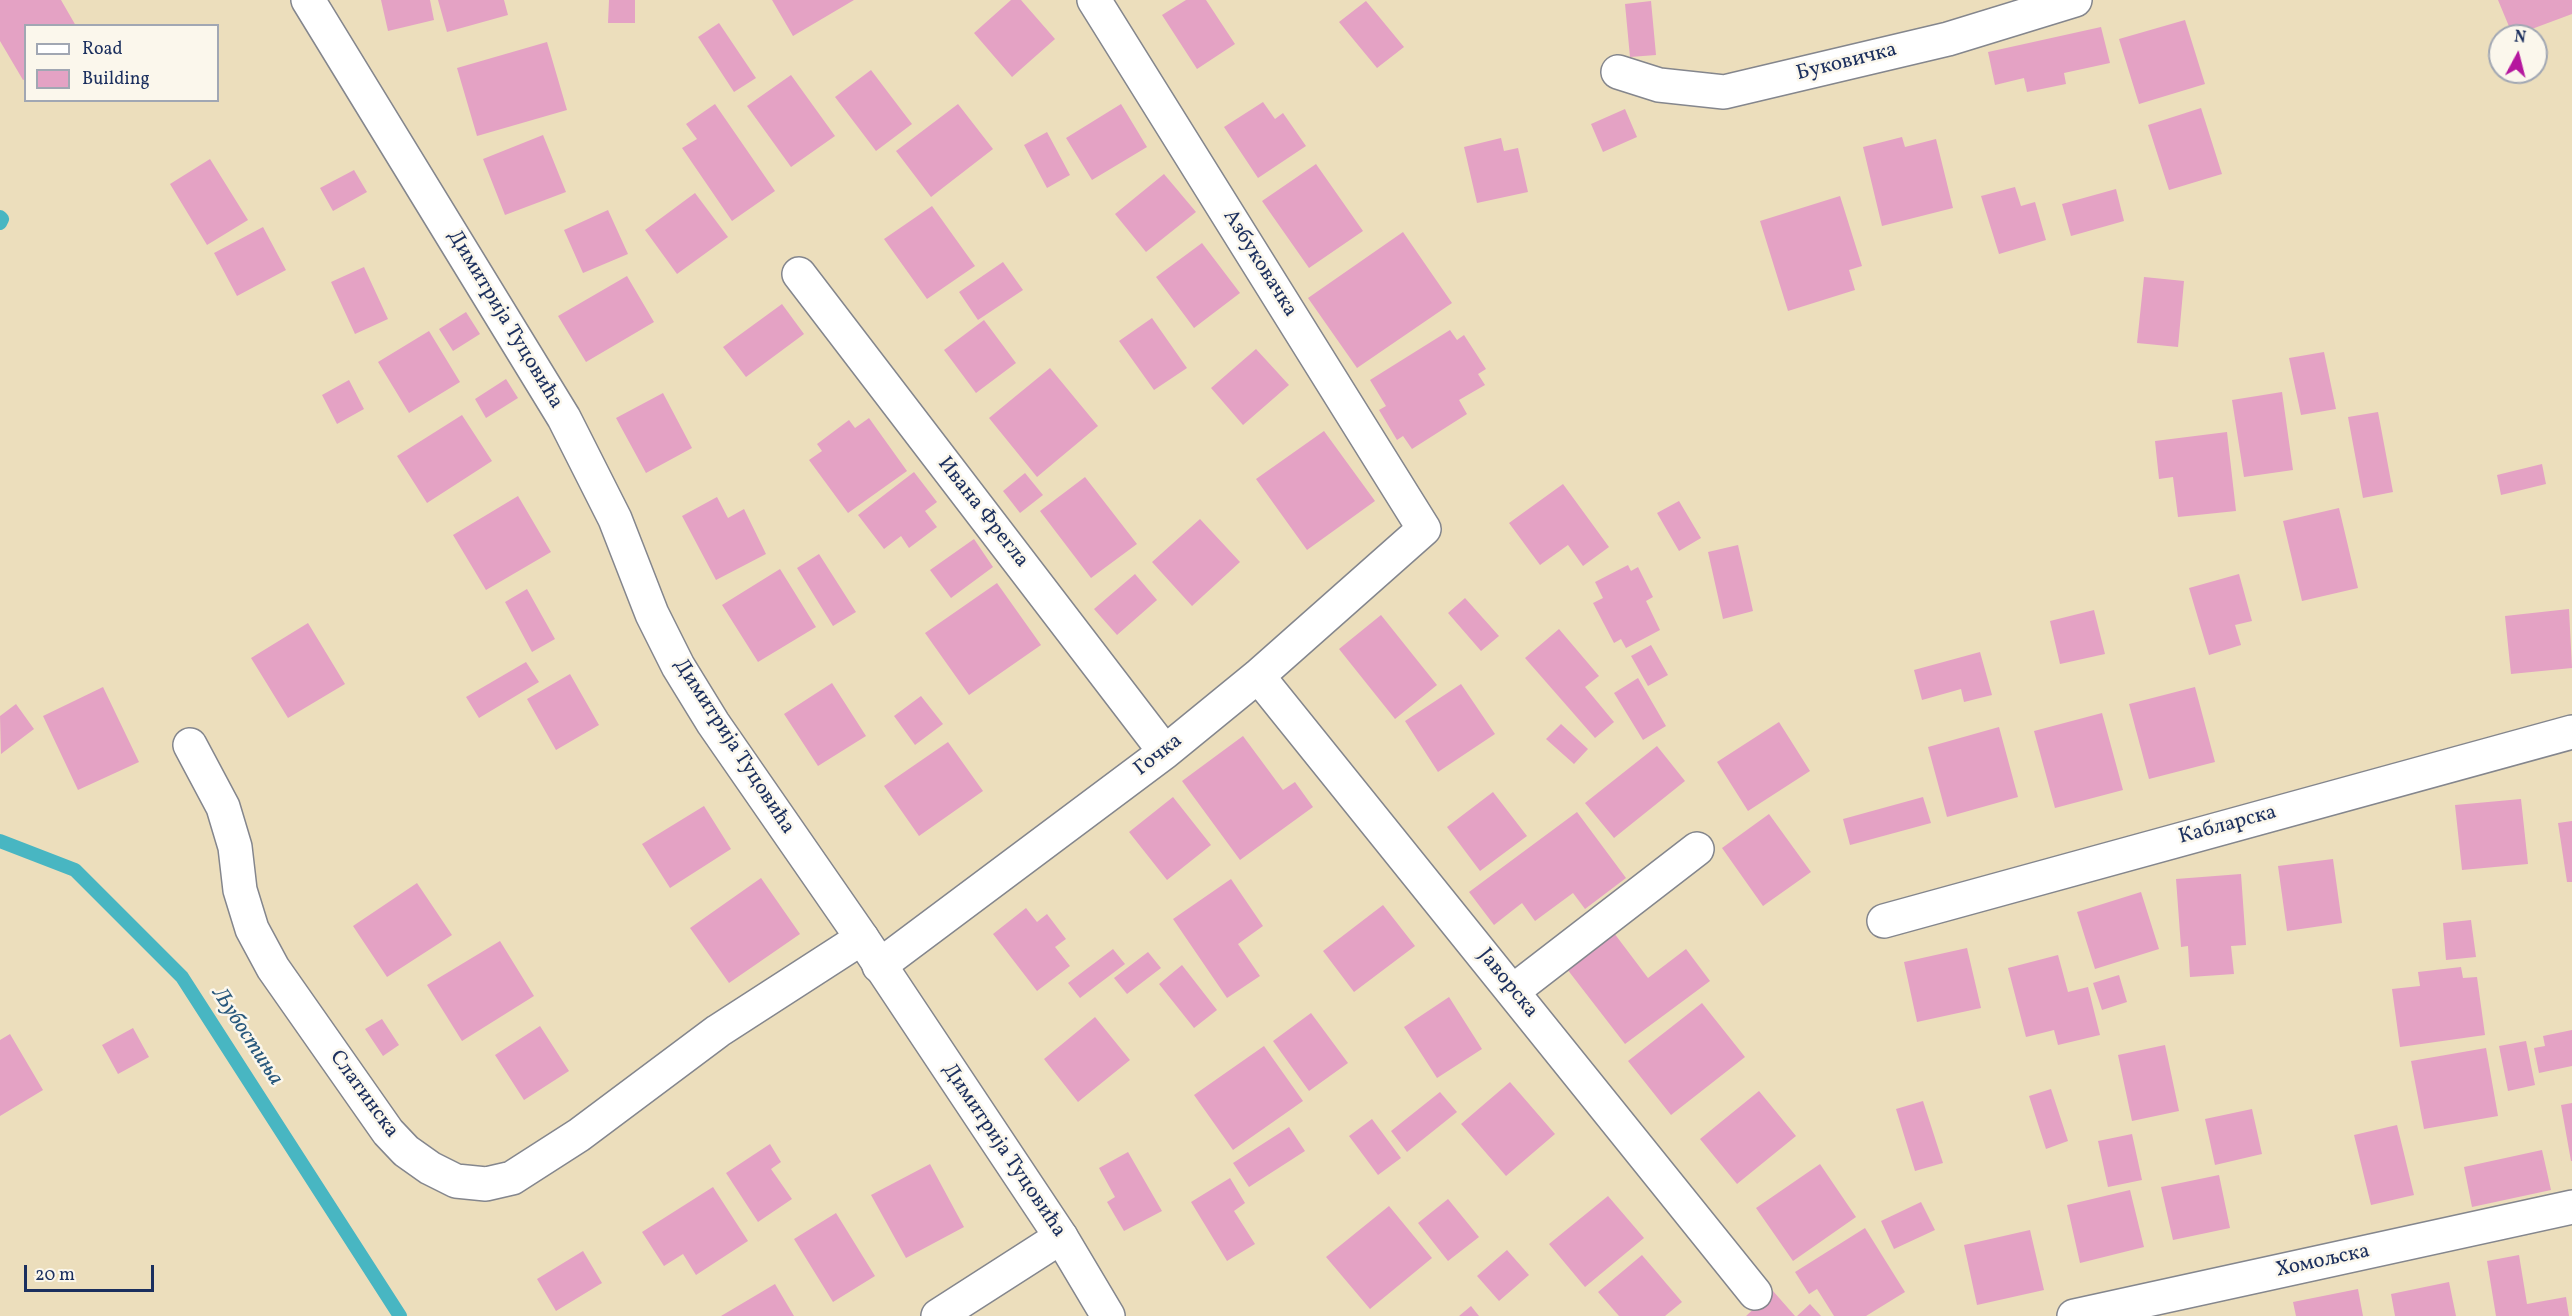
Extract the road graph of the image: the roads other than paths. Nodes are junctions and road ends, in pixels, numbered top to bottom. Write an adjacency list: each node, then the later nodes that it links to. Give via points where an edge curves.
1 (308, 0): 13 (street, Димитрија Туцовића, via 564,418 615,519 652,614 678,666 712,723)
2 (1094, 0): 6 (street, Азбуковачка)
3 (2075, 0): 4 (street, Буковичка, via 1948,39 1724,92 1659,85)
4 (1618, 72)
5 (799, 274): 10 (street, Ивана Фрегла)
6 (1424, 528): 7 (street, Гочка)
7 (1258, 676): 10 (street, Гочка); 15 (street, Јаворска)
8 (2572, 732): 12 (street, Кабларска)
9 (190, 746): 13 (street, Слатинска, via 223,807 235,848 240,891 252,929 273,968 388,1132 414,1157 456,1181 486,1184 512,1178 533,1166 718,1031)
10 (1165, 752): 14 (street, Гочка)
11 (1697, 849): 15 (street)
12 (1884, 921)
13 (862, 938): 14 (street, Димитрија Туцовића)
14 (879, 966): 17 (street, Димитрија Туцовића)
15 (1513, 991): 18 (street, Јаворска)
16 (2572, 1207): 21 (street, Хомољска)
17 (1061, 1237): 19 (street); 20 (street, Димитрија Туцовића)
18 (1755, 1293)
19 (938, 1316)
20 (1108, 1316)
21 (2074, 1316)

